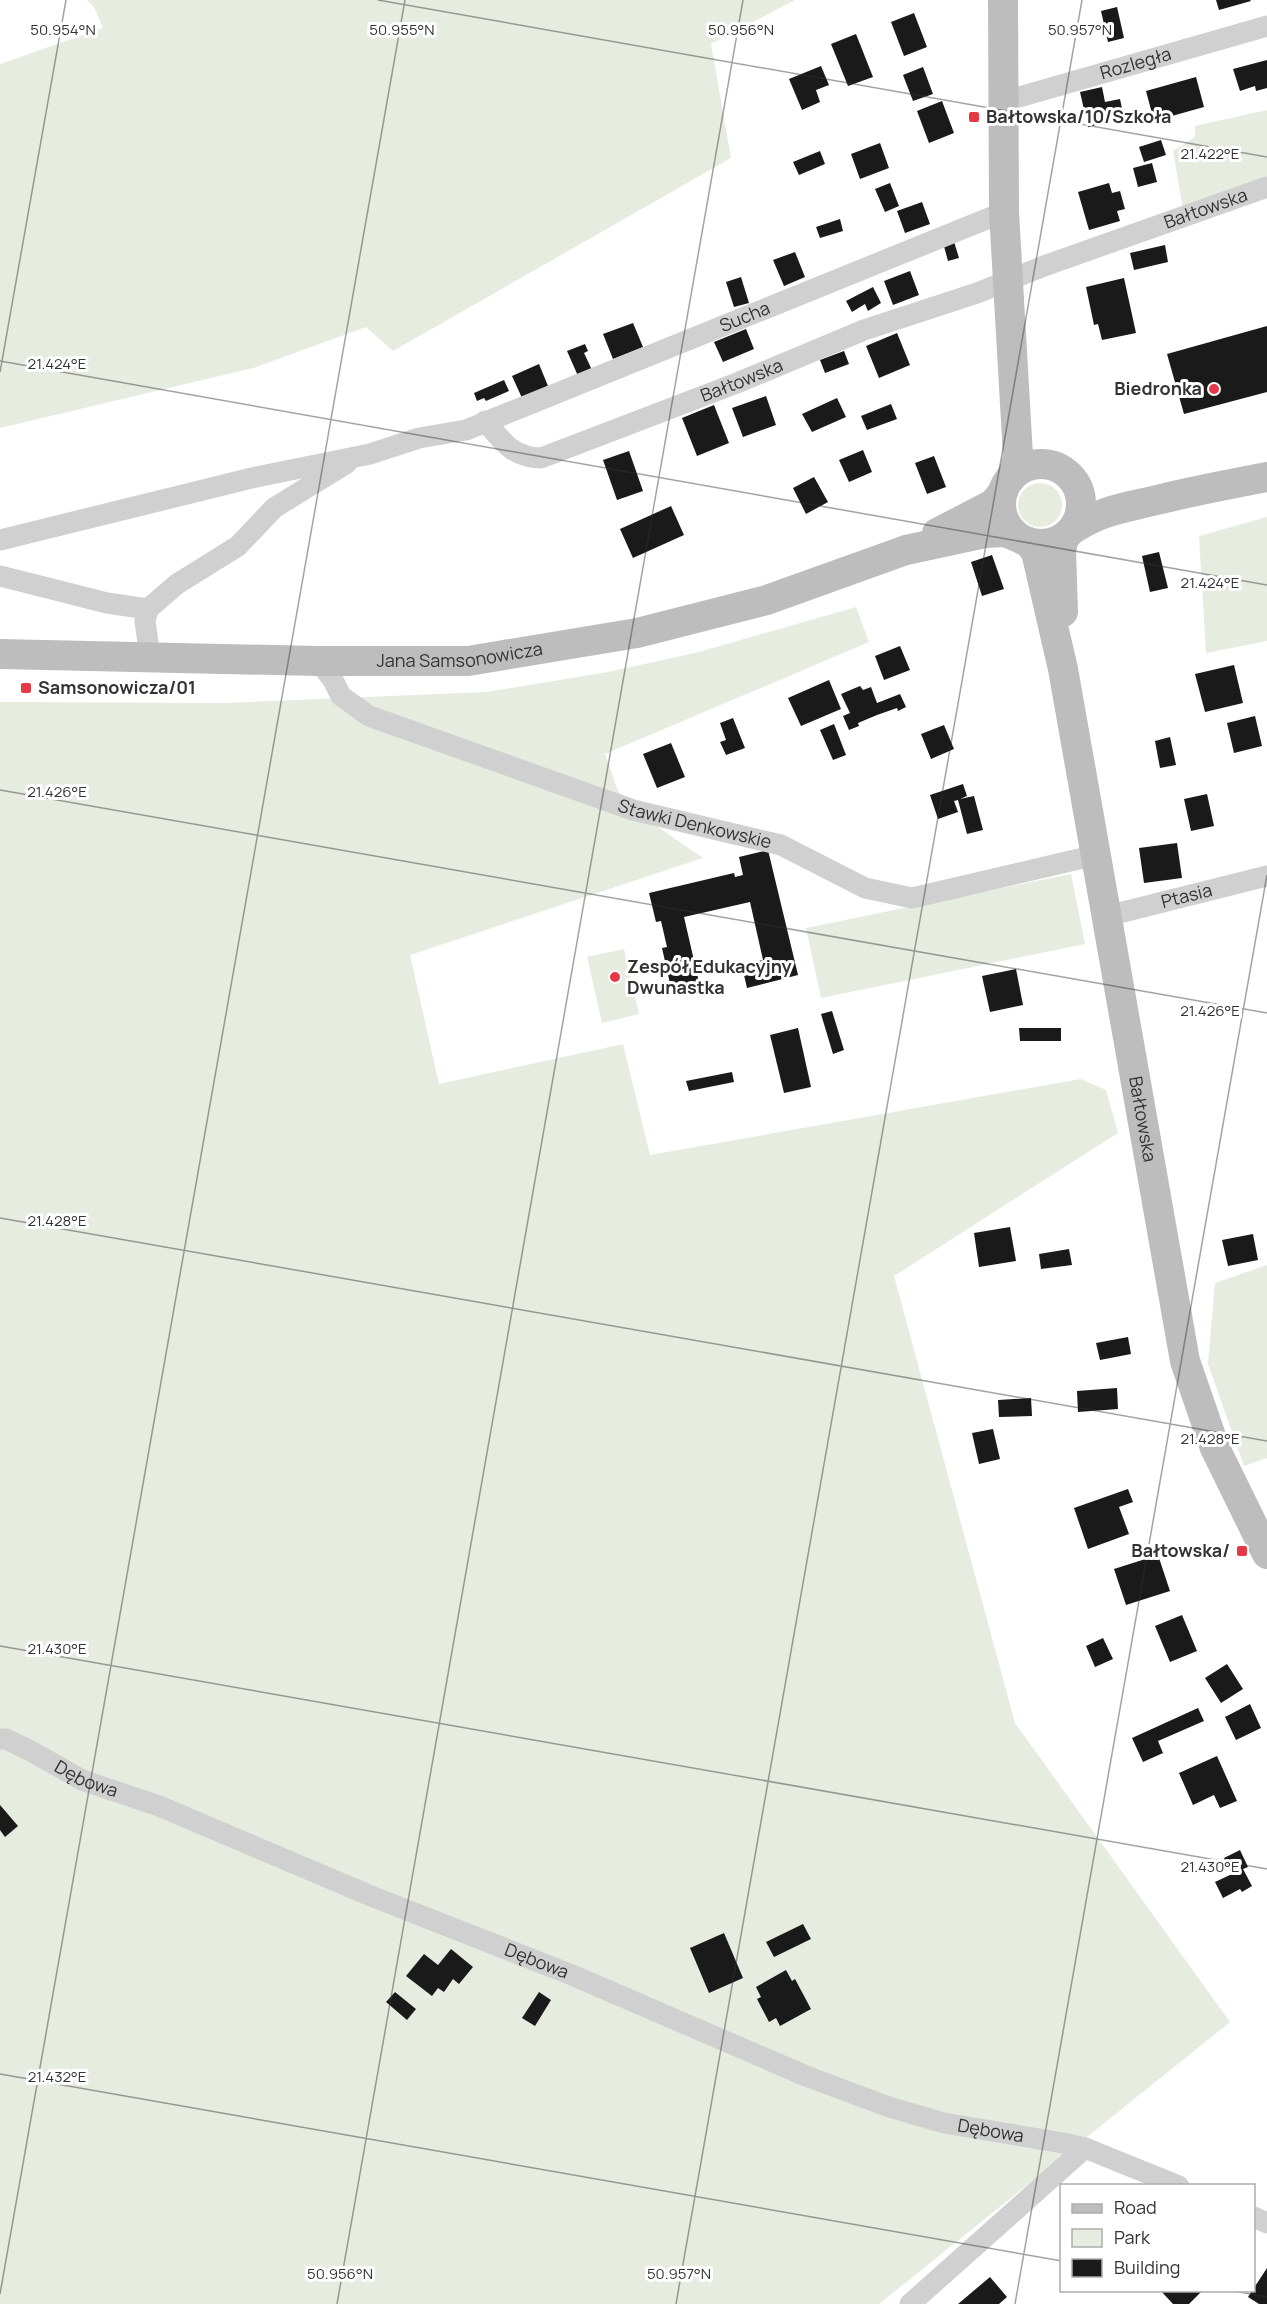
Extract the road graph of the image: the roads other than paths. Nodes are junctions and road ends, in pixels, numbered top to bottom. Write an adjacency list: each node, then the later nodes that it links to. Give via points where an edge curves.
1 (1003, 0): 3 (main road)
2 (1267, 26): 3 (street, Rozległa)
3 (1005, 101): 5 (main road)
4 (1267, 187): 6 (street, Bałtowska)
5 (1004, 212): 6 (main road); 8 (street, Sucha)
6 (1009, 279): 7 (main road); 8 (street, Bałtowska, via 864,330 541,458 525,457 510,449)
7 (1011, 359): 10 (main road, via 1040,447); 12 (main road, via 1018,456)
8 (485, 421): 9 (street, Sucha, via 466,430 419,438)
9 (370, 454): 15 (street, via 256,477); 19 (street, via 345,463 273,508 238,546 177,584)
10 (1064, 474): 12 (main road, via 1041,464 1029,466 1017,472); 13 (main road, via 1088,487 1104,490); 14 (main road, via 1080,492 1082,505)
11 (1267, 477): 13 (main road)
12 (1007, 486): 16 (main road, via 1001,504 1003,516 1008,528); 17 (main road, Jana Samsonowicza, via 993,504)
13 (1181, 494): 14 (main road, via 1104,512)
14 (1069, 533): 16 (main road, via 1046,544); 23 (main road, Bałtowska, via 1061,550)
15 (0, 540)
16 (1022, 540): 17 (main road, Jana Samsonowicza, via 1005,532 985,533); 23 (main road, Bałtowska, via 1036,552)
17 (906, 550): 22 (main road, Jana Samsonowicza, via 767,600 637,633 468,661)
18 (0, 576): 19 (street, via 107,603)
19 (148, 609): 21 (street, via 145,621)
20 (0, 654): 21 (main road, Jana Samsonowicza)
21 (150, 657): 22 (main road, Jana Samsonowicza)
22 (318, 661): 24 (street, Stawki Denkowskie, via 341,696 369,716 633,810 781,845 865,888 912,898)
23 (1063, 669): 24 (main road, Bałtowska)
24 (1096, 855): 26 (main road, Bałtowska)
25 (1267, 876): 26 (street, Ptasia)
26 (1107, 916): 27 (main road, Bałtowska, via 1185,1361 1215,1448)
27 (1267, 1554)
28 (0, 1739): 29 (street, Dębowa, via 29,1750 82,1780 159,1806 572,1975 806,2076 944,2123)
29 (1084, 2148): 30 (street, Dębowa); 31 (street)
30 (1174, 2184)
31 (910, 2304)

